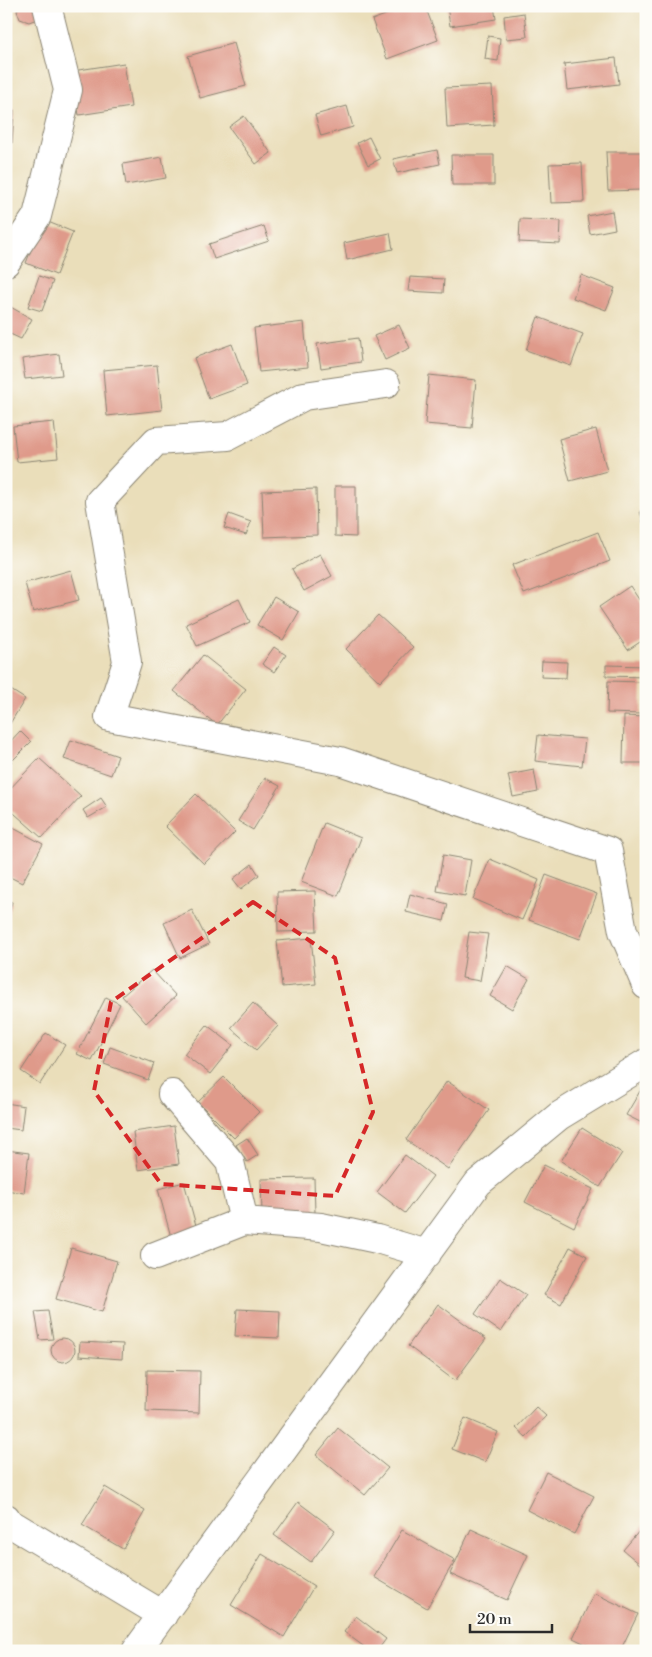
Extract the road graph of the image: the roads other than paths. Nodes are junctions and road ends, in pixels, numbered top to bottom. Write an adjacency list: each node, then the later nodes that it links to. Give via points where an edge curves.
1 (47, 6): 2 (street, via 68,90 37,216)
2 (6, 262)
3 (386, 384): 4 (street, via 304,396 228,436 156,441 100,501 127,662 109,717 340,761 608,851 623,931)
4 (646, 985)
5 (646, 1063): 8 (street, via 559,1116 478,1183)
6 (172, 1094): 7 (street, via 230,1162)
7 (244, 1222): 8 (street, via 320,1227 377,1238); 9 (street)
8 (427, 1254): 11 (street)
9 (155, 1256)
10 (6, 1518): 11 (street)
11 (163, 1615): 12 (street)
12 (136, 1651)

